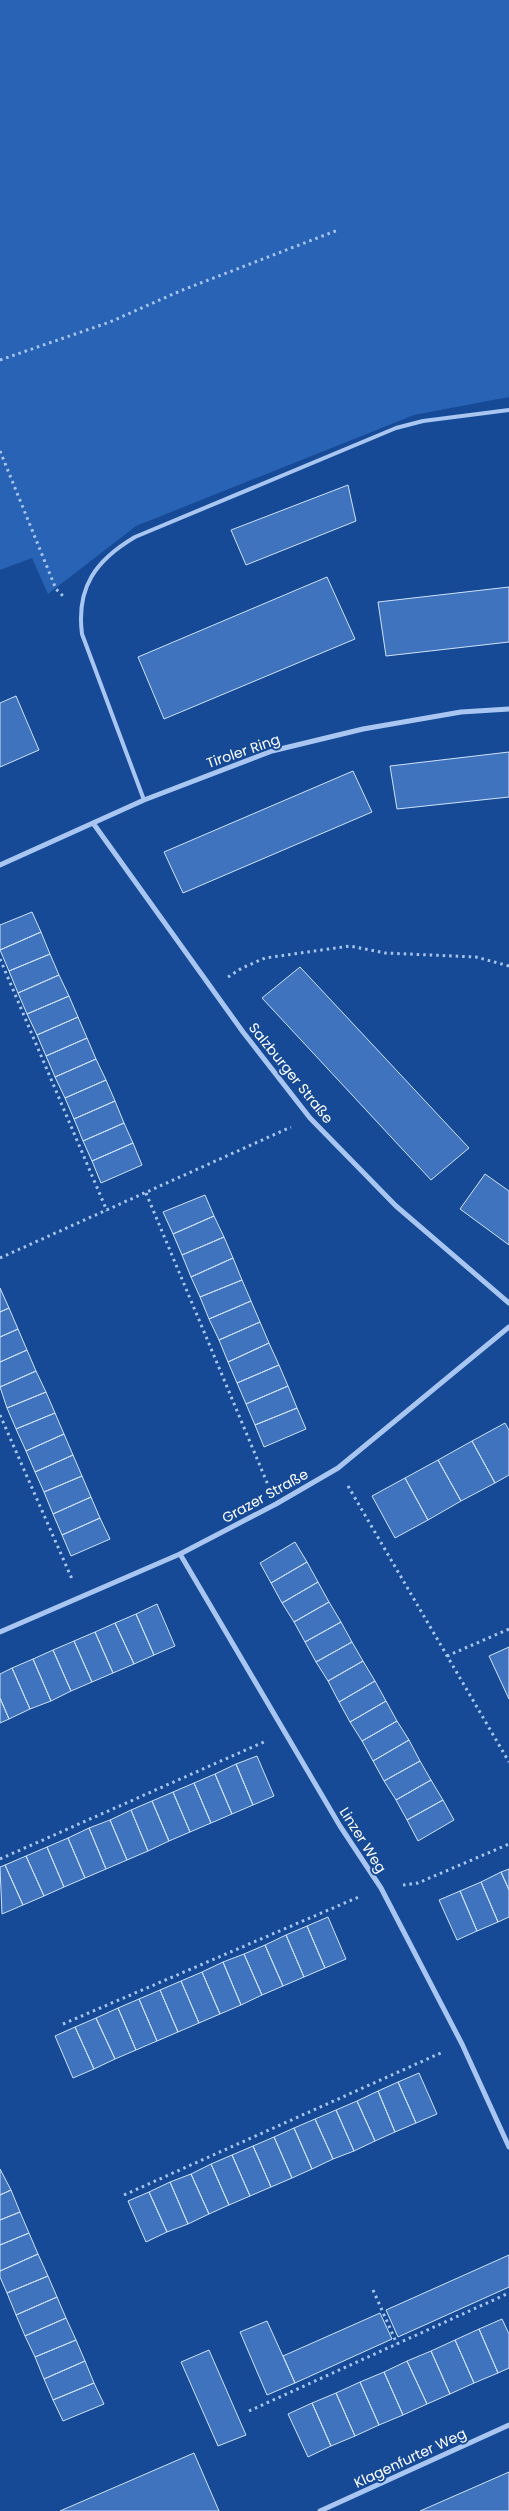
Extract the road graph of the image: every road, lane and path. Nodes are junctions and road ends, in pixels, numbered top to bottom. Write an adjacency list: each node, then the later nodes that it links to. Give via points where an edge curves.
1 (338, 230): 2 (path, via 180,291 110,322)
2 (0, 360)
3 (509, 410): 5 (lane, via 423,421 396,428 136,538 114,550 97,569 84,588)
4 (0, 451): 5 (path, via 56,589)
5 (79, 614): 7 (lane, via 82,634)
6 (509, 709): 7 (street, Tiroler Ring, via 461,712 364,729 272,751)
7 (144, 800): 8 (street, Tiroler Ring)
8 (93, 823): 9 (street, Tiroler Ring); 12 (street, Salzburger Straße)
9 (0, 864)
10 (0, 959): 15 (path)
11 (509, 966): 12 (path, via 476,957 385,953 350,946 265,958)
12 (211, 988): 13 (street, Salzburger Straße)
13 (310, 1118): 14 (path); 17 (street, Salzburger Straße, via 396,1206)
14 (146, 1193): 15 (path); 21 (path)
15 (107, 1210): 16 (path)
16 (0, 1258)
17 (509, 1303)
18 (509, 1328): 20 (street, Grazer Straße)
19 (0, 1415): 23 (path)
20 (338, 1468): 21 (street, Grazer Straße); 26 (path)
21 (276, 1504): 22 (street, Grazer Straße)
22 (180, 1554): 23 (street, Grazer Straße); 27 (street, Linzer Weg)
23 (80, 1598): 25 (street, Grazer Straße)
24 (509, 1629): 26 (path)
25 (0, 1632)
26 (447, 1656): 28 (path)
27 (285, 1732): 30 (path); 31 (street, Linzer Weg)
28 (509, 1762)
29 (509, 1844): 31 (path, via 418,1883)
30 (0, 1859)
31 (381, 1888): 32 (path); 33 (street, Linzer Weg)
32 (63, 2024)
33 (462, 2044): 34 (street, Linzer Weg); 35 (path)
34 (509, 2147)
35 (124, 2195)
36 (373, 2290): 38 (path)
37 (509, 2293): 38 (path)
38 (397, 2344): 39 (path)
39 (249, 2410)
40 (509, 2425): 41 (street, Klagenfurter Weg)
41 (320, 2511)

